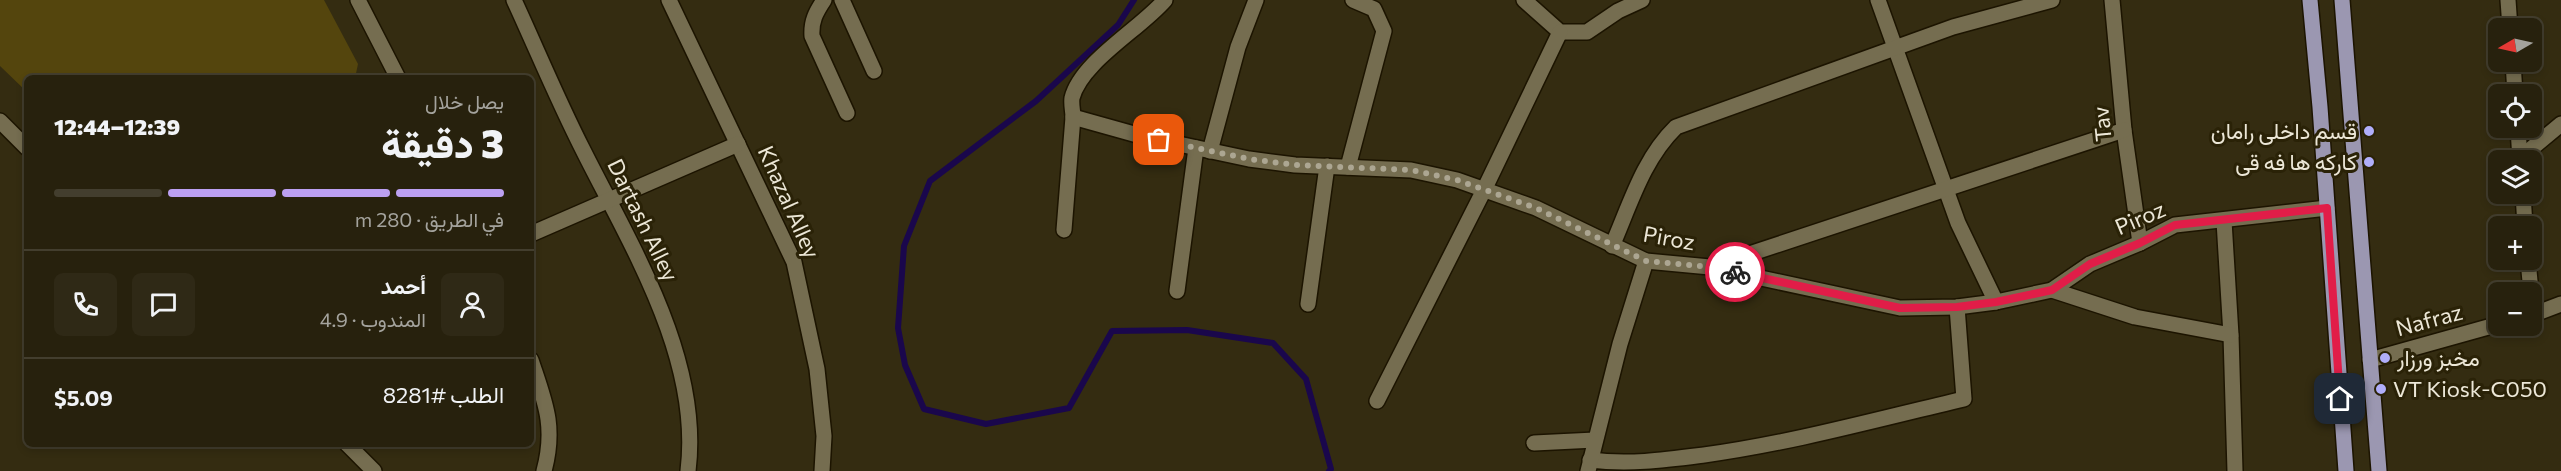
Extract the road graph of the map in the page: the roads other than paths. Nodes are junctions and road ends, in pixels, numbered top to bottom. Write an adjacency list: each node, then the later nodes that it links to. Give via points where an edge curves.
1 (358, 0): 21 (street)
2 (514, 0): 35 (street, Dartash Alley)
3 (669, 0): 27 (street, Khazal Alley)
4 (824, 0): 22 (street, via 815,14 812,36)
5 (842, 0): 20 (street)
6 (1165, 0): 23 (street, via 1085,74 1072,99)
7 (1256, 0): 29 (street)
8 (1353, 0): 32 (street, via 1374,9 1384,31)
9 (1524, 0): 18 (street)
10 (1642, 0): 18 (street, via 1587,32)
11 (1878, 0): 19 (street)
12 (2052, 0): 19 (street)
13 (2112, 0): 26 (street, Tav)
14 (2310, 0): 36 (main road)
15 (2342, 0): 53 (main road)
16 (2508, 0): 17 (street)
17 (2509, 18)
18 (1560, 32): 34 (street)
19 (1894, 48): 33 (street); 41 (street, via 1676,127 1647,164)
20 (874, 71)
21 (396, 75)
22 (848, 113)
23 (1073, 117): 29 (street, Piroz); 38 (street)
24 (0, 121): 28 (street)
25 (2561, 124): 30 (street)
26 (2124, 130): 33 (street); 40 (street, Tav)
27 (738, 144): 35 (street); 63 (street, Khazal Alley, via 794,261 817,369 824,436)
28 (24, 145)
29 (1203, 149): 31 (street, Piroz, via 1260,160); 45 (street)
30 (2531, 150)
31 (1327, 166): 32 (street, Piroz); 47 (street)
32 (1348, 167): 34 (street, Piroz, via 1411,170)
33 (1945, 188): 43 (street); 46 (street)
34 (1484, 190): 41 (street, Piroz, via 1536,208); 55 (street)
35 (609, 200): 39 (street); 62 (street, Dartash Alley, via 651,283 682,375 692,441)
36 (2327, 208): 37 (street, Piroz); 65 (main road)
37 (2224, 221): 40 (street, Piroz, via 2175,225); 52 (street)
38 (1064, 230)
39 (534, 233)
40 (2140, 243): 44 (street, Piroz, via 2090,264)
41 (1612, 246): 42 (street, Piroz)
42 (1646, 261): 43 (street, Piroz); 56 (street)
43 (1710, 267): 49 (street, Piroz, via 1900,308)
44 (2052, 290): 46 (street, Piroz); 52 (street, via 2135,316)
45 (1177, 291)
46 (1996, 302): 49 (street, Piroz)
47 (1308, 304)
48 (2561, 304): 50 (street)
49 (1957, 307): 59 (street, via 1964,399 1750,449)
50 (2542, 311)
51 (2488, 327): 53 (street, Nafraz)
52 (2231, 335): 64 (street)
53 (2370, 360): 66 (main road)
54 (534, 369): 61 (street, via 549,413 549,450)
55 (1377, 401)
56 (1595, 440): 57 (street); 59 (street)
57 (1534, 443)
58 (350, 447): 60 (street)
59 (1589, 466)
60 (374, 471)
61 (544, 471)
62 (688, 471)
63 (822, 471)
64 (2235, 471)
65 (2346, 471)
66 (2379, 471)

